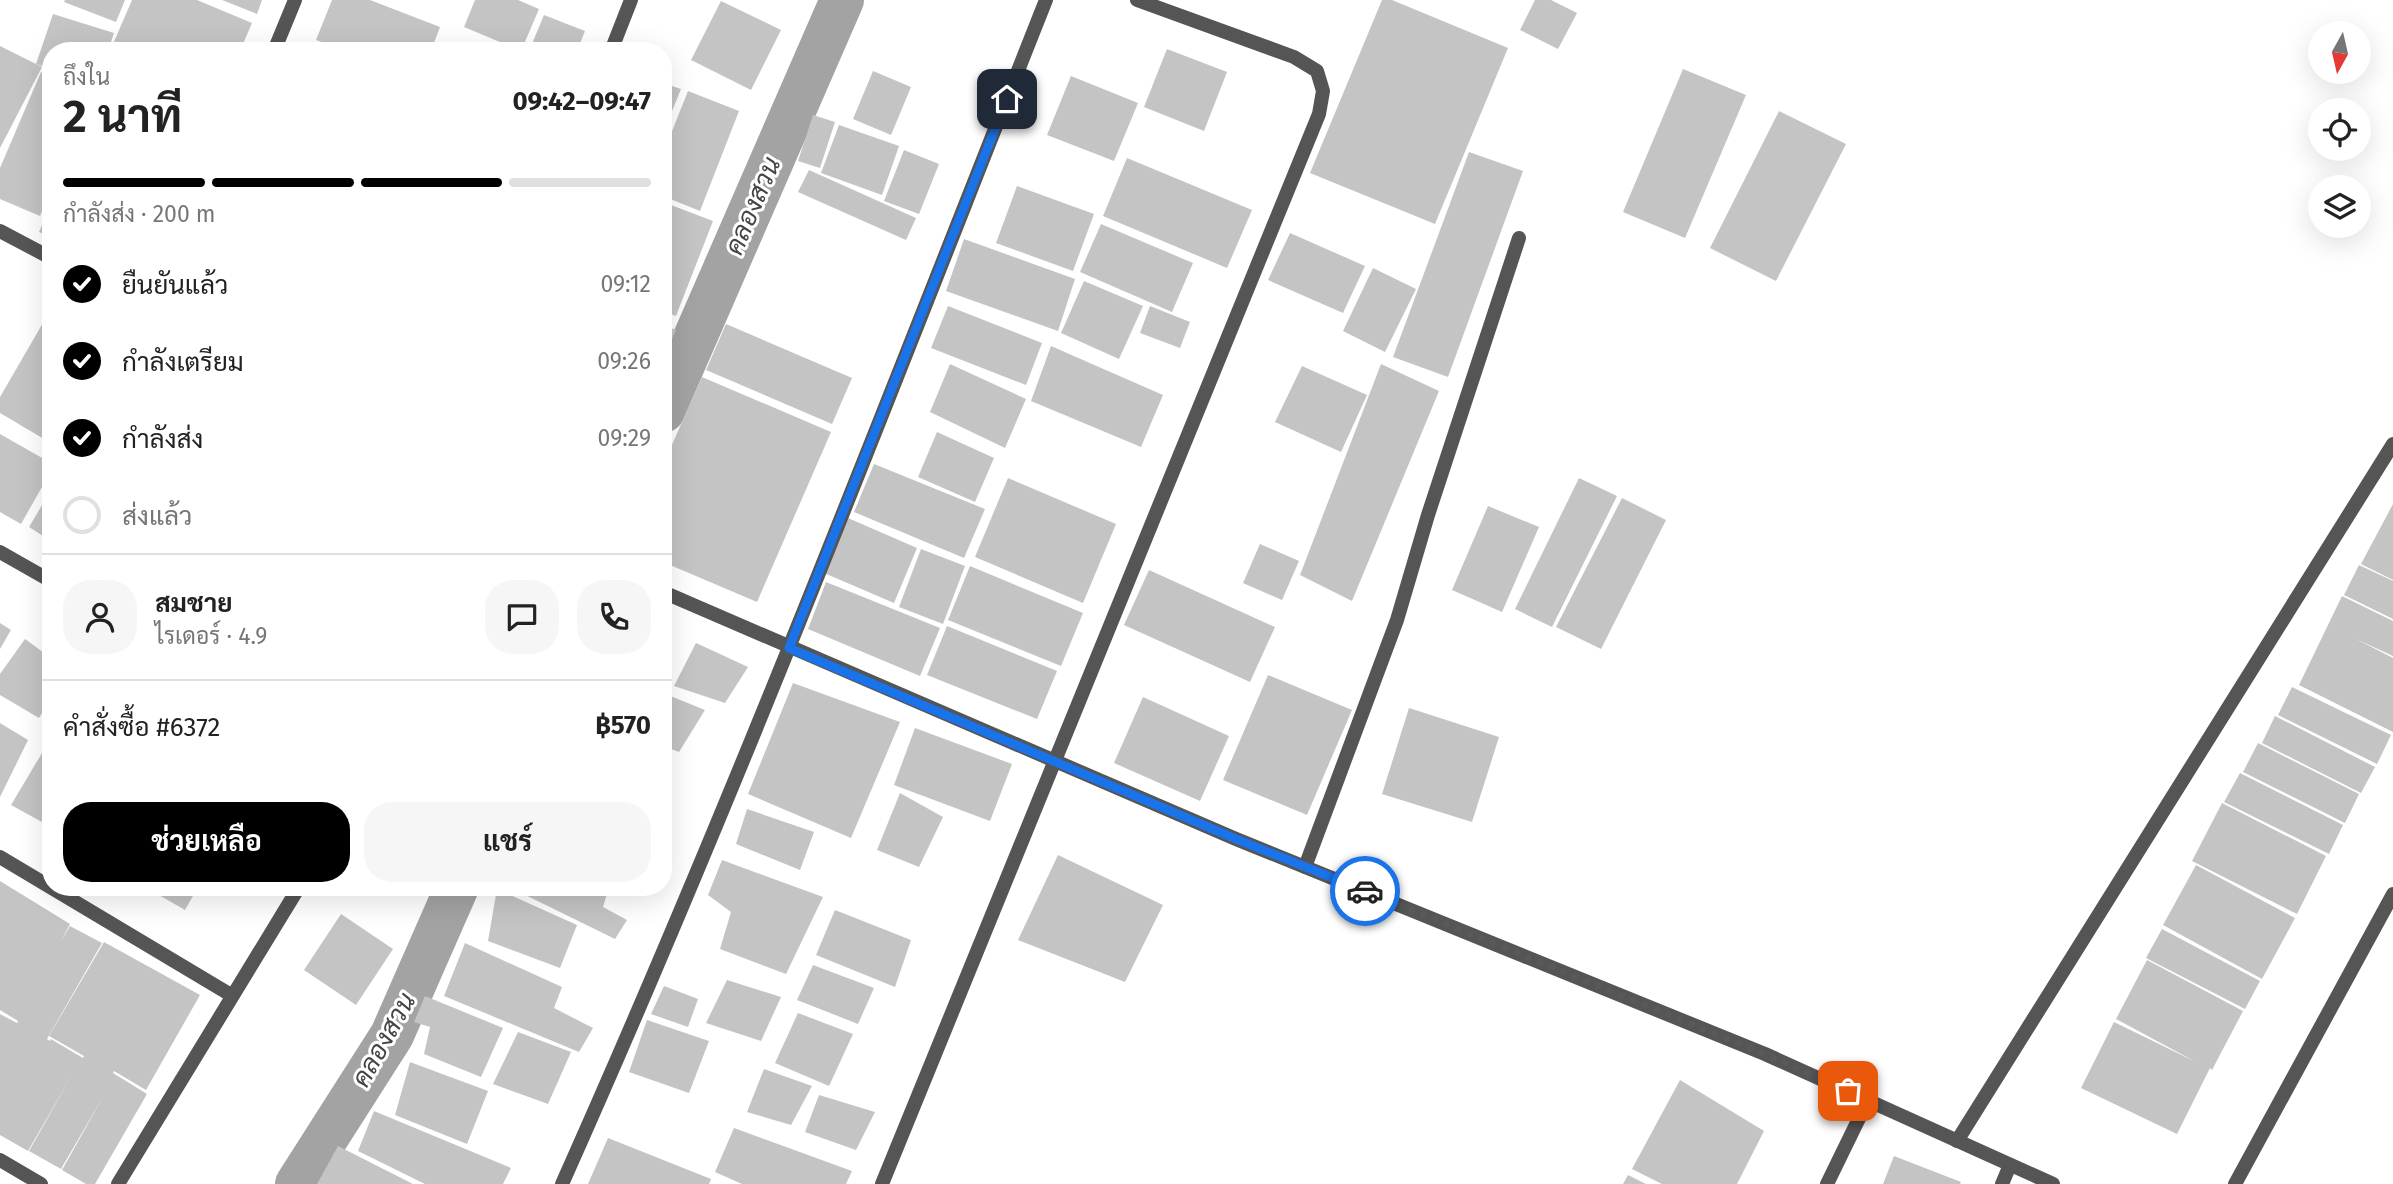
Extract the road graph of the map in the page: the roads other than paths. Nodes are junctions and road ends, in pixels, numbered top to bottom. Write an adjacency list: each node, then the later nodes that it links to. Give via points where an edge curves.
1 (295, 0): 5 (street)
2 (631, 0): 6 (street)
3 (1046, 0): 14 (street)
4 (1137, 0): 15 (street, via 1294,57 1317,71 1323,91 1319,114)
5 (278, 42)
6 (615, 42)
7 (0, 231): 9 (street)
8 (1519, 237): 17 (street, via 1397,620)
9 (42, 253)
10 (2393, 444): 24 (street)
11 (0, 552): 12 (street)
12 (42, 576)
13 (672, 596): 14 (street)
14 (789, 648): 15 (street); 29 (street)
15 (1056, 762): 17 (street); 30 (street)
16 (0, 857): 18 (street)
17 (1305, 867): 23 (street)
18 (42, 882)
19 (2393, 894): 34 (street)
20 (65, 896): 22 (street)
21 (293, 896): 22 (street)
22 (231, 995): 28 (street)
23 (1868, 1100): 24 (street); 31 (street)
24 (1956, 1141): 26 (street)
25 (0, 1160): 27 (street)
26 (2011, 1165): 32 (street); 33 (street)
27 (41, 1184)
28 (118, 1184)
29 (562, 1184)
30 (882, 1184)
31 (1827, 1184)
32 (2002, 1184)
33 (2053, 1184)
34 (2235, 1184)

